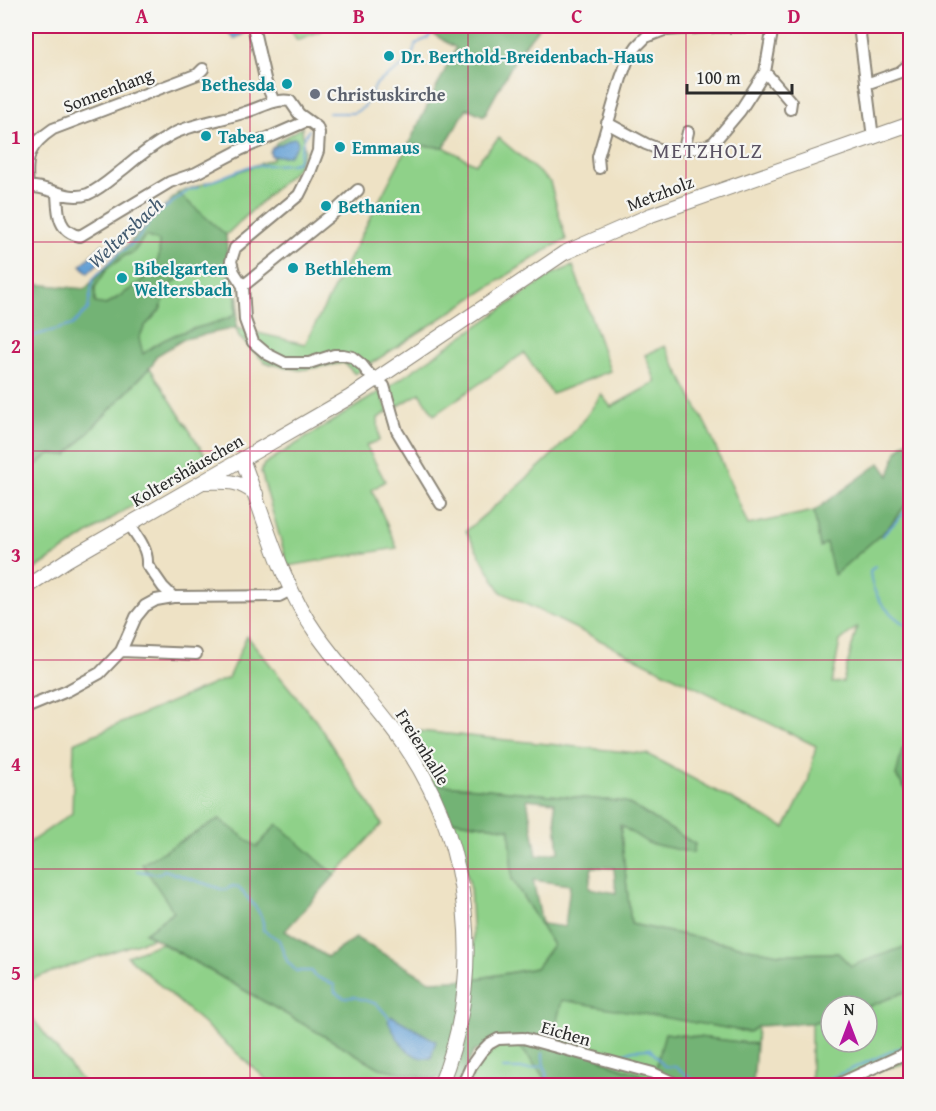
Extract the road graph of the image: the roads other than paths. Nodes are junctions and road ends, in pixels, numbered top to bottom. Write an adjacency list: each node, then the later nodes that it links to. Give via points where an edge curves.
1 (253, 26): 9 (street)
2 (773, 26): 3 (street); 7 (street, Metzholz); 12 (street, via 664,30 646,37 628,59)
3 (792, 26)
4 (859, 26): 8 (street)
5 (910, 64): 8 (street, via 900,72)
6 (203, 69): 18 (street, Sonnenhang, via 53,129 38,139 27,158)
7 (765, 72): 10 (street, via 791,102); 16 (street, Metzholz, via 714,142)
8 (866, 84): 15 (street)
9 (274, 102): 11 (street, via 290,101); 20 (street, via 173,133 86,195)
10 (790, 109)
11 (307, 121): 20 (street, via 163,186 80,236 64,229 58,219); 21 (street, via 319,133 318,151 309,175 299,195 235,248 231,261)
12 (607, 123): 16 (street, Metzholz, via 664,151); 17 (street)
13 (910, 124): 15 (main road, Metzholz)
14 (688, 132): 16 (street, Metzholz)
15 (873, 138): 22 (main road, Metzholz, via 651,215 564,253)
16 (684, 149)
17 (599, 168)
18 (27, 186): 20 (street)
19 (358, 190): 21 (street)
20 (57, 193)
21 (243, 286): 22 (street, via 248,332 267,354 297,364 334,355 352,357)
22 (372, 383): 23 (main road, Koltershäuschen); 26 (street, via 384,386 388,393 397,431)
23 (242, 459): 24 (main road, Koltershäuschen); 25 (main road, Freienhalle)
24 (202, 482): 25 (main road, via 232,481); 27 (main road, Koltershäuschen)
25 (256, 494): 29 (main road, Freienhalle)
26 (441, 504)
27 (129, 524): 28 (main road, Koltershäuschen); 30 (street, via 144,548 147,564)
28 (26, 587)
29 (291, 590): 30 (street, via 279,596); 35 (main road, Freienhalle, via 316,633 407,748 427,781 455,855 467,951 458,1027)
30 (173, 597): 31 (street, via 145,606)
31 (121, 651): 32 (street); 33 (street, via 100,674)
32 (196, 654)
33 (26, 708)
34 (907, 1051): 38 (street)
35 (440, 1086)
36 (462, 1086): 37 (street, Eichen, via 471,1066 489,1044 516,1038 653,1073)
37 (681, 1086)
38 (834, 1086)

